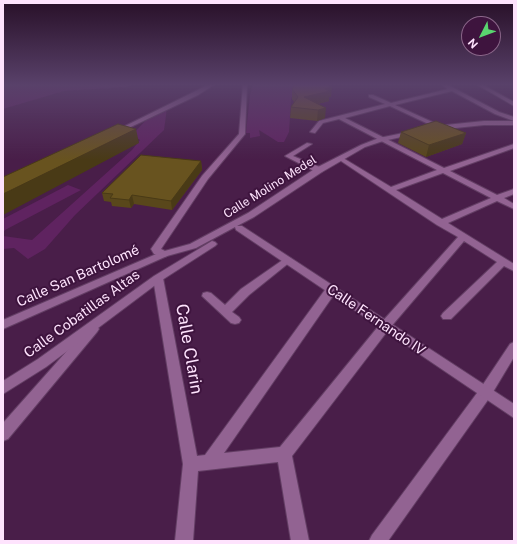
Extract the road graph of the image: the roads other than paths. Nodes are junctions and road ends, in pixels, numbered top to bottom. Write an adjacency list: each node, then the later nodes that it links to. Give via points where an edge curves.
1 (164, 109): 11 (street)
2 (243, 109): 26 (street, via 242,134 205,178 156,249 157,252)
3 (371, 109): 6 (street)
4 (400, 109): 9 (street)
5 (490, 109): 7 (street)
6 (338, 117): 10 (street, via 321,122); 12 (street)
7 (514, 119)
8 (514, 123): 9 (street, Calle Molino Medel, via 484,122)
9 (439, 127): 12 (street, Calle Molino Medel)
10 (313, 132)
11 (109, 136)
12 (381, 139): 15 (street, Calle Molino Medel); 17 (street)
13 (309, 144): 16 (street, via 288,156)
14 (514, 146): 17 (street)
15 (340, 159): 16 (street, Calle Molino Medel); 18 (street)
16 (319, 170): 22 (street, Calle Molino Medel)
17 (443, 171): 18 (street); 20 (street)
18 (389, 190): 23 (street)
19 (514, 190): 20 (street)
20 (497, 198): 21 (street); 23 (street)
21 (514, 207)
22 (251, 215): 24 (street, via 253,218); 26 (street, Calle Molino Medel, via 193,246)
23 (440, 223): 25 (street)
24 (239, 228): 27 (street, Calle Fernando IV); 30 (street, via 188,257)
25 (463, 237): 28 (street); 38 (street)
26 (164, 254): 37 (street, Calle San Bartolomé)
27 (287, 260): 31 (street, Calle Fernando IV); 33 (street, via 245,292)
28 (503, 262): 29 (street); 34 (street)
29 (514, 268)
30 (158, 278): 35 (street, Calle Cobatillas Altas); 46 (street, Calle Clarin)
31 (331, 290): 38 (street, Calle Fernando IV); 45 (street)
32 (206, 296): 33 (street)
33 (225, 312): 36 (street)
34 (447, 316)
35 (102, 318): 40 (street, Calle Cobatillas Altas, via 42,363); 43 (street)
36 (235, 320)
37 (3, 325)
38 (385, 326): 41 (street, Calle Fernando IV); 44 (street)
39 (514, 346): 41 (street)
40 (3, 388)
41 (485, 393): 42 (street, Calle Fernando IV); 49 (street)
42 (514, 412)
43 (3, 434)
44 (284, 454): 45 (street); 48 (street)
45 (208, 463): 46 (street)
46 (191, 464): 47 (street, Calle Clarin)
47 (184, 541)
48 (300, 541)
49 (378, 541)

